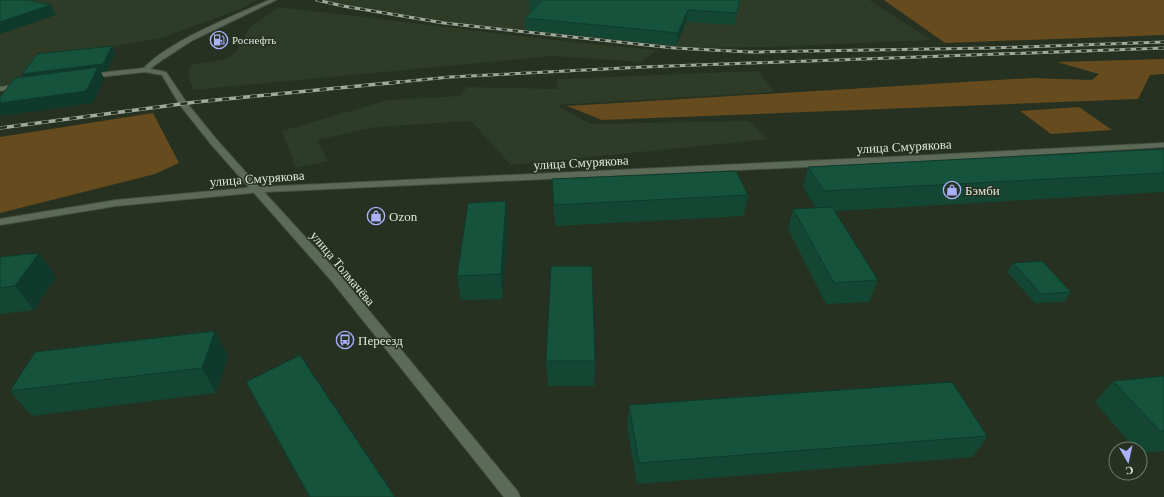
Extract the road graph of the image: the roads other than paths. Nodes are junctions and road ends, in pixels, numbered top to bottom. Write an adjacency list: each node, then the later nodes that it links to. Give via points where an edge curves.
1 (273, 0): 2 (street, via 192,39 160,57)
2 (145, 70): 3 (street, улица Толмачёва); 7 (street, улица Толмачёва, via 164,73 183,104)
3 (83, 77)
4 (30, 85): 5 (street)
5 (0, 89)
6 (1164, 145): 7 (street, улица Смурякова, via 866,162)
7 (257, 190): 8 (street, улица Смурякова, via 116,203); 9 (street, улица Толмачёва, via 334,276)
8 (0, 222)
9 (513, 497)

